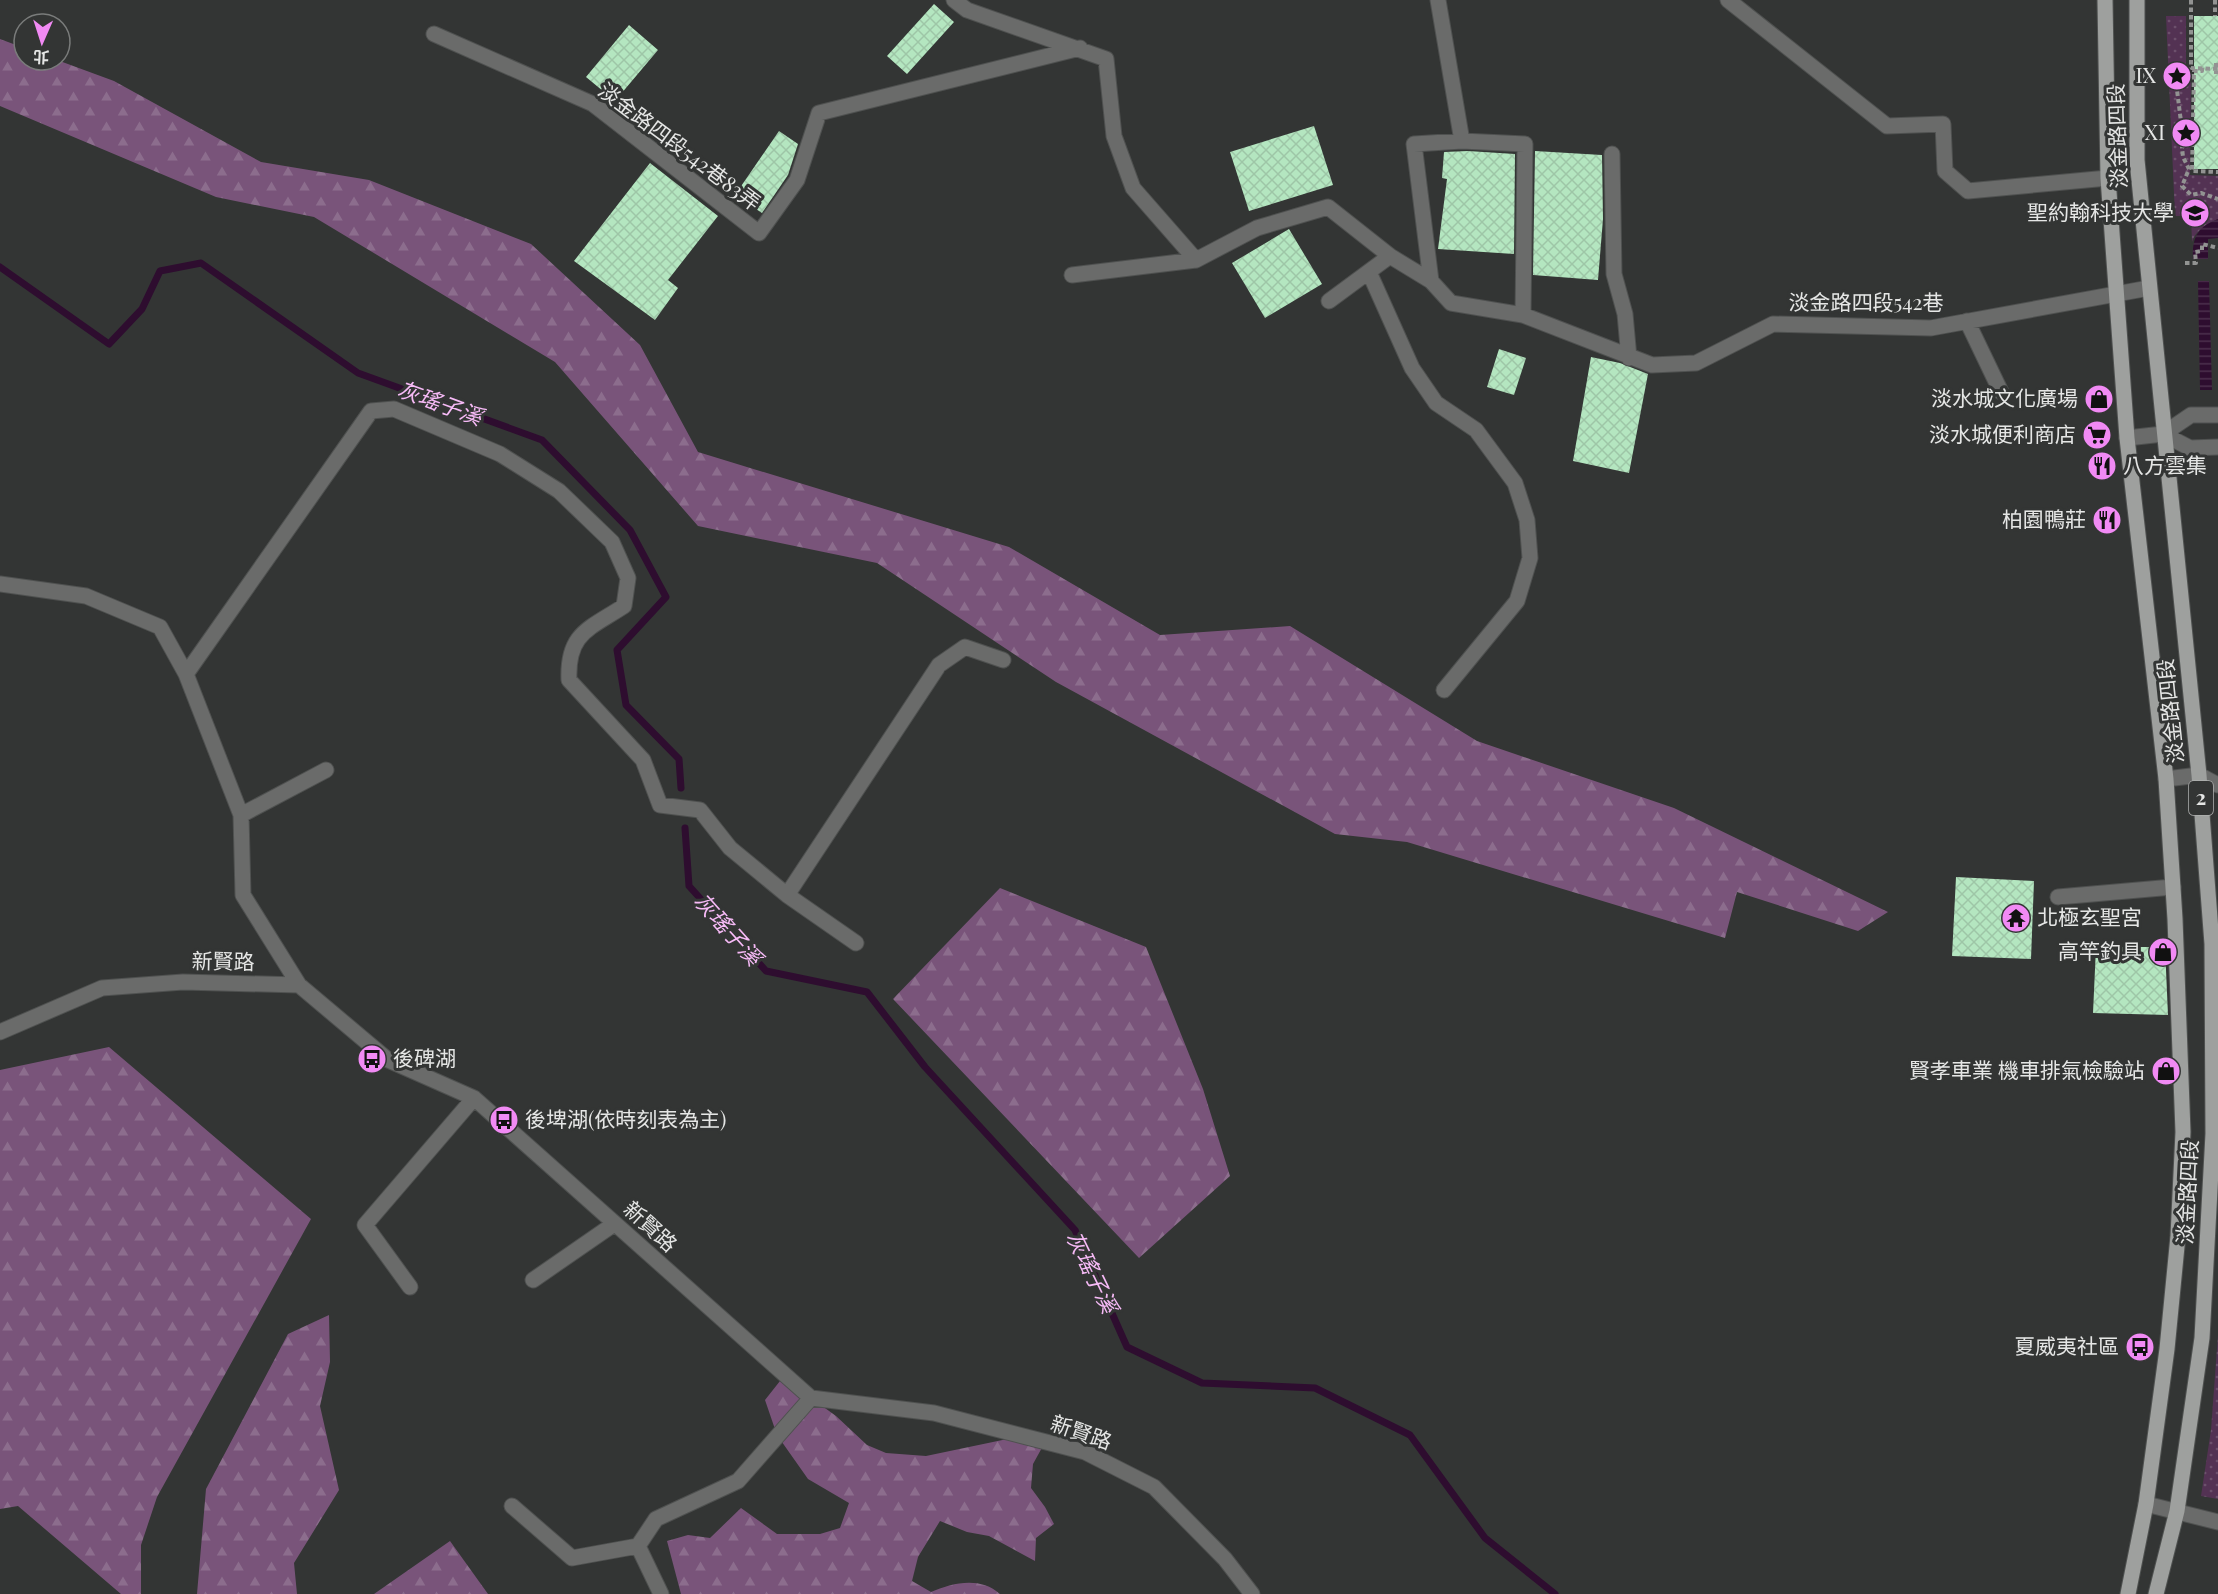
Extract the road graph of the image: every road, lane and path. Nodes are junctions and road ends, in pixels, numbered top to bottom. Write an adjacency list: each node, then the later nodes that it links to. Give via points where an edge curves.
1 (954, 0): 10 (street, via 966,10)
2 (1438, 0): 15 (street)
3 (1728, 0): 18 (street, via 1887,126 1943,124 1946,171 1968,191)
4 (2105, 0): 18 (main road, 淡金路四段 / 2)
5 (2137, 0): 27 (main road, 淡金路四段 / 2, via 2137,160)
6 (2191, 0): 12 (path, via 2191,68)
7 (2214, 0): 8 (path)
8 (2215, 16)
9 (434, 34): 10 (street, 淡金路四段542巷83弄, via 593,105 759,233 797,180 819,113)
10 (1080, 48): 22 (street, via 1107,59 1114,136 1133,188)
11 (2217, 67): 12 (path); 13 (path)
12 (2200, 68): 14 (path, via 2202,71 2194,71)
13 (2216, 74)
14 (2194, 76): 17 (path, via 2192,171); 19 (path, via 2182,76 2176,82 2182,130 2188,134 2188,143 2182,147 2189,169 2182,186 2191,195)
15 (1462, 141): 26 (street, via 1414,144); 30 (street, via 1526,144)
16 (1612, 154): 32 (street, via 1614,274 1625,314)
17 (2218, 172)
18 (2108, 178): 28 (main road, 淡金路四段 / 2)
19 (2218, 199)
20 (2218, 248): 23 (path, via 2202,244 2202,251 2196,252 2196,262)
21 (1390, 256): 22 (street, 淡金路四段542巷, via 1328,207 1257,228); 24 (street); 26 (street, 淡金路四段542巷)
22 (1196, 260): 25 (street)
23 (2185, 263)
24 (1369, 272): 29 (street); 41 (street, via 1412,368 1436,402 1476,430 1515,483 1527,520 1530,558 1517,601)
25 (1072, 275)
26 (1431, 281): 30 (street, 淡金路四段542巷, via 1451,303)
27 (2149, 288): 28 (street, 淡金路四段542巷); 35 (main road, 淡金路四段 / 2)
28 (2117, 294): 31 (street, 淡金路四段542巷); 36 (main road, 淡金路四段 / 2)
29 (1329, 301)
30 (1523, 315): 32 (street, 淡金路四段542巷)
31 (1967, 321): 32 (street, 淡金路四段542巷, via 1931,328 1773,324 1696,363 1652,365); 33 (street)
32 (1629, 358)
33 (2001, 392)
34 (2218, 415): 35 (street, via 2191,415)
35 (2163, 434): 36 (street); 37 (street, via 2190,448); 43 (main road, 淡金路四段 / 2)
36 (2127, 438): 44 (main road, 淡金路四段 / 2)
37 (2218, 447)
38 (0, 584): 40 (street, via 86,596 160,627)
39 (1003, 660): 48 (street, via 965,647 939,665)
40 (186, 674): 46 (street); 48 (street, via 371,411 394,409 500,453 559,491 612,542 628,578 624,606 579,636 568,659 569,680 643,760 660,805 700,810 730,848)
41 (1444, 690)
42 (326, 770): 46 (street)
43 (2199, 776): 44 (street); 45 (street); 55 (main road, 淡金路四段 / 2, via 2212,944)
44 (2166, 780): 47 (main road, 淡金路四段 / 2)
45 (2218, 785)
46 (241, 815): 51 (street, via 243,895)
47 (2173, 887): 49 (street); 59 (main road, 淡金路四段 / 2, via 2183,1132 2167,1349)
48 (787, 895): 50 (street)
49 (2058, 897)
50 (856, 943)
51 (299, 985): 52 (street, 新賢路, via 183,982 102,988); 53 (street, 新賢路, via 388,1060)
52 (0, 1032)
53 (474, 1098): 54 (street, 新賢路); 57 (street, via 365,1225)
54 (614, 1224): 56 (street); 58 (street, 新賢路)
55 (2213, 1235): 61 (main road, 淡金路四段 / 2)
56 (533, 1280)
57 (410, 1287)
58 (811, 1398): 63 (street, via 738,1481 657,1519); 65 (street, 新賢路, via 934,1413 1085,1452 1154,1487 1225,1559)
59 (2146, 1504): 61 (street); 66 (main road, 淡金路四段 / 2)
60 (512, 1506): 63 (street, via 572,1558)
61 (2177, 1511): 62 (street); 67 (main road, 淡金路四段 / 2)
62 (2218, 1522)
63 (638, 1546): 64 (street)
64 (661, 1594)
65 (1252, 1594)
66 (2128, 1594)
67 (2156, 1594)

